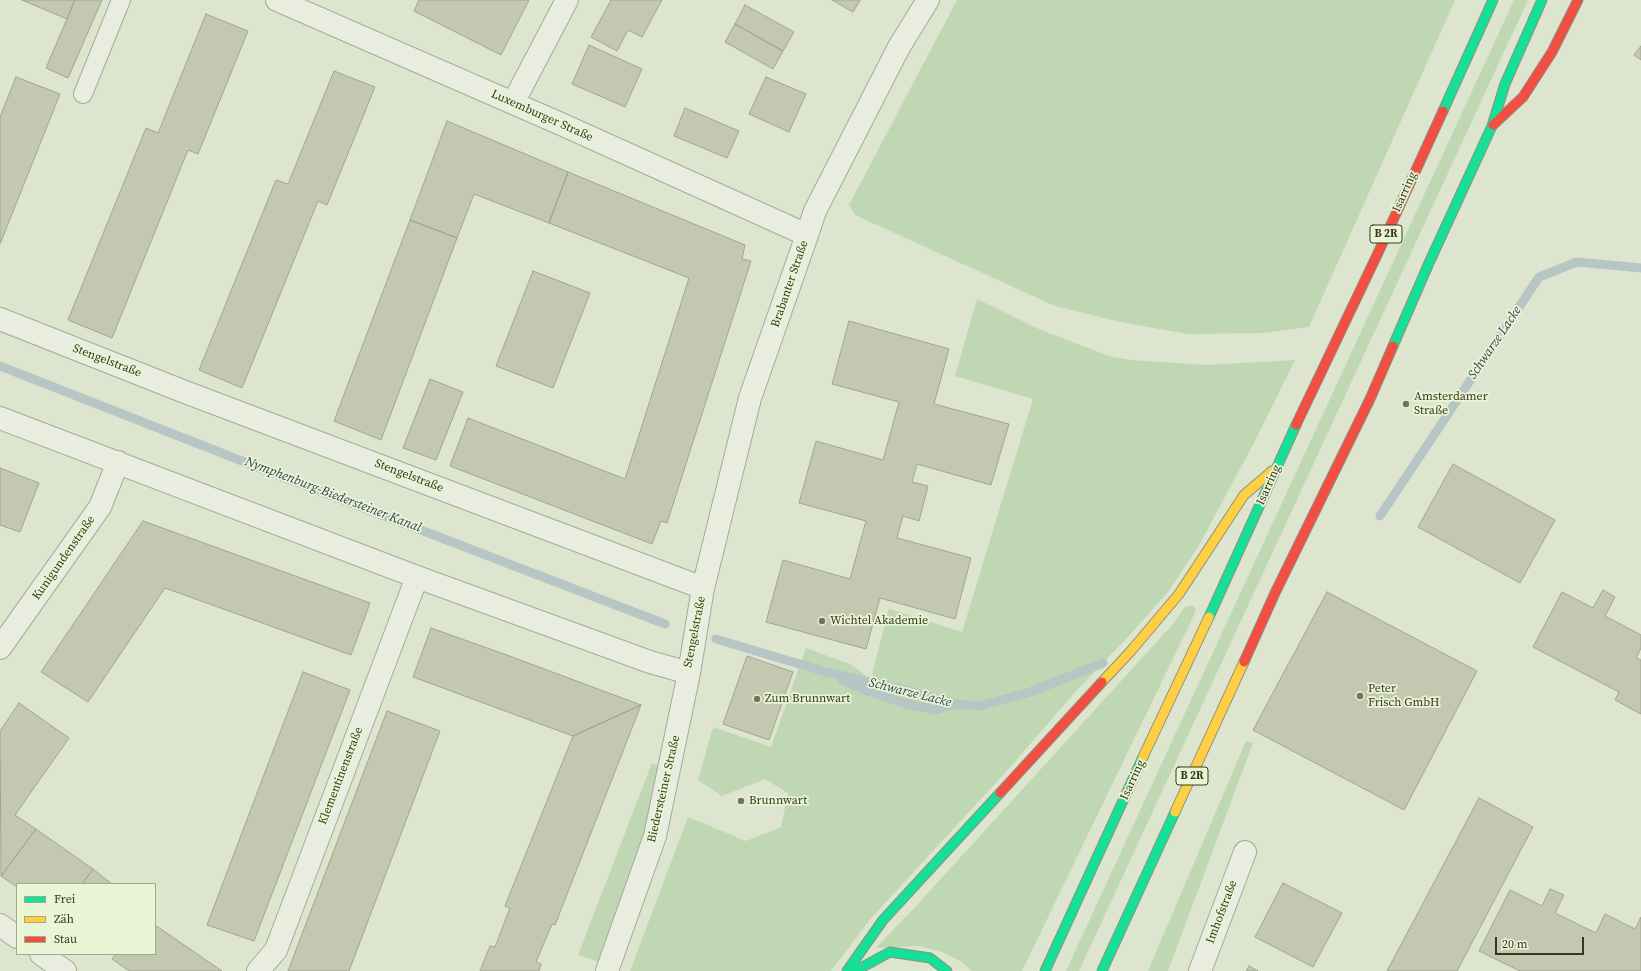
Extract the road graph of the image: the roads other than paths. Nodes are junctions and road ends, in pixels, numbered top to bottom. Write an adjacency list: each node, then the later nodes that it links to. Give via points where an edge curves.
1 (121, 0): 8 (lane)
2 (277, 0): 9 (street, Luxemburger Straße)
3 (567, 0): 9 (street)
4 (928, 0): 11 (street, Brabanter Straße, via 899,47 815,211)
5 (1493, 0): 15 (highway, Isarring / B 2R, via 1378,253)
6 (1542, 0): 10 (highway, B 2R, via 1504,84)
7 (1578, 0): 10 (highway, via 1552,52 1523,97)
8 (83, 94)
9 (513, 103): 11 (street, Luxemburger Straße)
10 (1492, 126): 31 (highway, B 2R, via 1370,399 1275,592)
11 (807, 235): 17 (street, Brabanter Straße, via 750,398)
12 (0, 319): 17 (street, Stengelstraße, via 185,392)
13 (0, 418): 14 (street, Stengelstraße)
14 (118, 462): 16 (street, Stengelstraße); 18 (street, Kunigundenstraße, via 100,507)
15 (1276, 467): 27 (highway, via 1244,496 1179,594 1130,652 883,920); 30 (highway, Isarring / B 2R, via 1221,594)
16 (417, 577): 19 (street, Stengelstraße, via 650,662); 25 (street, Klementinenstraße, via 276,950)
17 (703, 588): 19 (street, Stengelstraße)
18 (0, 648)
19 (689, 673): 26 (street, Biedersteiner Straße, via 655,836)
20 (1245, 852): 32 (street, Imhofstraße)
21 (0, 925): 22 (street)
22 (16, 936)
23 (42, 955): 24 (street)
24 (65, 971)
25 (258, 971)
26 (607, 971)
27 (847, 971)
28 (855, 971): 29 (highway, via 890,952 930,958)
29 (948, 971)
30 (1045, 971)
31 (1103, 971)
32 (1200, 971)

